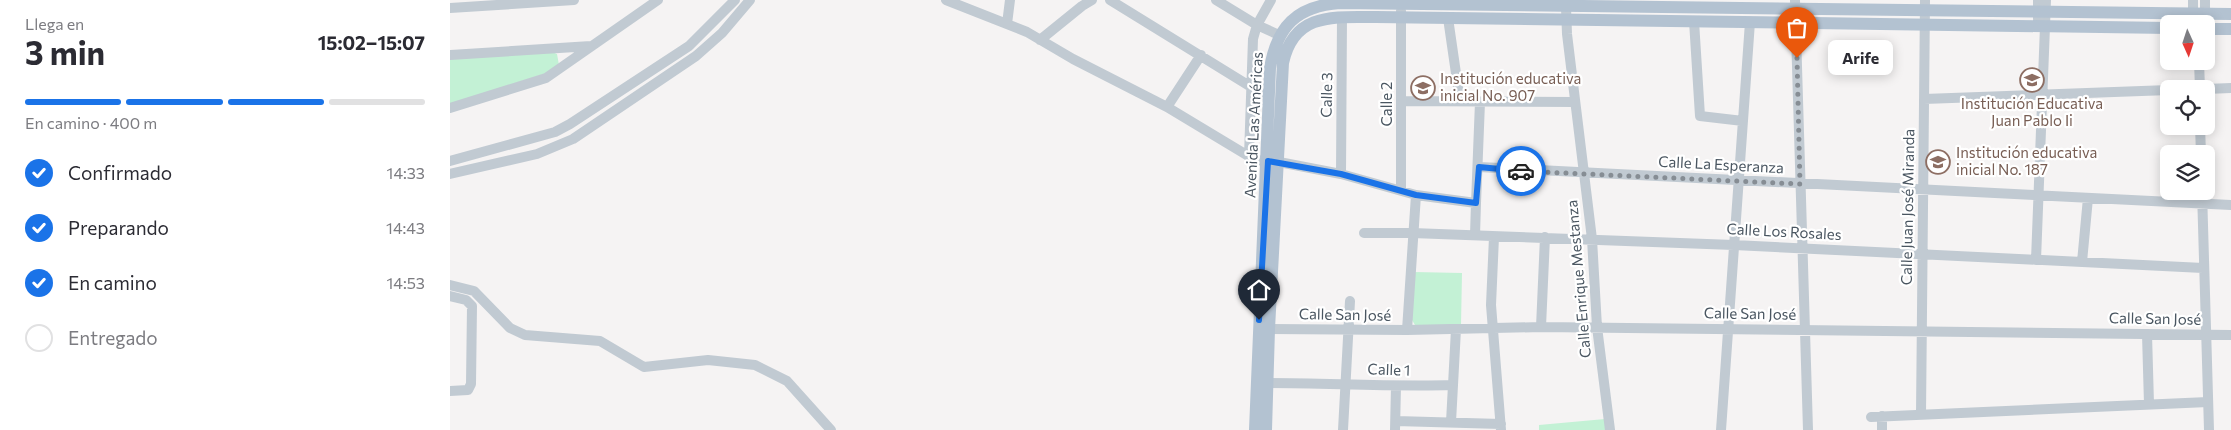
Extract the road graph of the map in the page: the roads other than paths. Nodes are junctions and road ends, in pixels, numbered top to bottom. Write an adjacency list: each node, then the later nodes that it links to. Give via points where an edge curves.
1 (574, 0): 20 (street)
2 (658, 0): 44 (street)
3 (735, 0): 64 (street, via 690,46 582,118 555,132)
4 (750, 0): 67 (street, via 722,33 696,56 573,139 537,154)
5 (946, 0): 35 (street)
6 (1010, 0): 35 (street)
7 (1092, 0): 43 (street)
8 (1110, 0): 47 (street)
9 (1216, 0): 37 (street)
10 (1271, 0): 37 (street)
11 (2192, 0): 24 (street)
12 (2205, 0): 25 (street)
13 (1320, 2): 14 (main road, Avenida Las Américas); 42 (main road, Avenida Las Américas, via 1300,14)
14 (1401, 2): 22 (main road, Avenida Las Américas); 29 (street, Calle 2)
15 (1590, 4): 16 (main road, Avenida Las Américas); 22 (main road, Avenida Las Américas)
16 (1697, 4): 21 (main road, Avenida Las Américas)
17 (1795, 4): 18 (main road, Avenida Las Américas); 21 (main road, Avenida Las Américas); 34 (street)
18 (1925, 5): 19 (main road, Avenida Las Américas); 36 (street, Calle Juan José Miranda)
19 (2042, 6): 26 (main road, Avenida Las Américas); 38 (street)
20 (450, 8)
21 (1727, 8): 32 (main road)
22 (1566, 13): 30 (main road, Avenida Las Américas); 31 (main road, Avenida Las Américas); 59 (street, Calle Enrique Mestanza)
23 (2231, 14): 27 (main road, Avenida Las Américas)
24 (2198, 15)
25 (2200, 15)
26 (2160, 16)
27 (2215, 16)
28 (1342, 17): 29 (main road, Avenida Las Américas); 65 (main road, Avenida Las Américas, via 1308,24 1296,34 1288,48); 68 (street, Calle 3)
29 (1401, 18): 30 (main road, Avenida Las Américas); 57 (street, Calle 2)
30 (1448, 18): 56 (street)
31 (1694, 21): 32 (main road, Avenida Las Américas); 62 (street, via 1700,116)
32 (1727, 22): 33 (main road, Avenida Las Américas)
33 (1750, 22): 34 (main road, Avenida Las Américas); 62 (street)
34 (1796, 22): 36 (main road, Avenida Las Américas); 71 (street)
35 (1007, 24): 43 (street)
36 (1925, 24): 38 (main road, Avenida Las Américas); 55 (street, Calle Juan José Miranda)
37 (1257, 25): 42 (street); 49 (street, via 1253,39)
38 (2041, 26): 39 (main road, Avenida Las Américas); 53 (street)
39 (2160, 28)
40 (2215, 29): 41 (main road)
41 (2231, 29)
42 (1280, 35): 54 (main road, Avenida Las Américas, via 1273,54)
43 (1040, 40): 60 (street)
44 (592, 46): 45 (street); 48 (street)
45 (557, 48): 46 (street); 48 (street)
46 (450, 55)
47 (1201, 55): 49 (street); 60 (street)
48 (565, 65): 61 (street, via 536,82)
49 (1252, 87): 54 (street); 63 (street)
50 (2231, 88): 51 (street)
51 (2215, 89)
52 (2160, 90): 53 (street)
53 (2042, 95): 55 (street); 75 (street)
54 (1269, 98): 65 (main road, Avenida Las Américas)
55 (1924, 99): 72 (street, Calle Juan José Miranda)
56 (1460, 101): 57 (street); 58 (street)
57 (1403, 102): 73 (street, Calle 2)
58 (1480, 102): 59 (street); 66 (street)
59 (1575, 102): 69 (street, Calle Enrique Mestanza)
60 (1167, 107): 63 (street)
61 (450, 108)
62 (1743, 121): 70 (street)
63 (1249, 156): 65 (street, via 1258,161)
64 (450, 161)
65 (1273, 162): 68 (street); 97 (main road, Avenida Las Américas); 122 (main road, Avenida Las Américas)
66 (1479, 167): 69 (street, Calle La Esperanza); 77 (street)
67 (450, 174)
68 (1341, 174): 73 (street)
69 (1584, 174): 70 (street, Calle La Esperanza); 85 (street, Calle Enrique Mestanza)
70 (1738, 181): 71 (street, Calle La Esperanza); 86 (street)
71 (1800, 184): 72 (street, Calle La Esperanza); 87 (street)
72 (1923, 189): 75 (street, Calle La Esperanza); 88 (street, Calle Juan José Miranda)
73 (1401, 190): 74 (street)
74 (1416, 195): 77 (street); 81 (street)
75 (2039, 195): 76 (street, Calle La Esperanza); 89 (street)
76 (2088, 198): 78 (street, Calle La Esperanza); 90 (street)
77 (1476, 203): 82 (street)
78 (2202, 203): 79 (street, Calle La Esperanza); 91 (street)
79 (2231, 205)
80 (1364, 233): 81 (street, Calle Los Rosales)
81 (1412, 233): 82 (street, Calle Los Rosales); 102 (street)
82 (1475, 235): 83 (street, Calle Los Rosales)
83 (1494, 237): 84 (street, Calle Los Rosales); 100 (street)
84 (1544, 237): 85 (street, Calle Los Rosales); 95 (street)
85 (1592, 239): 86 (street, Calle Los Rosales); 96 (street, Calle Enrique Mestanza)
86 (1734, 244): 87 (street, Calle Los Rosales); 101 (street)
87 (1801, 248): 88 (street, Calle Los Rosales); 103 (street)
88 (1923, 254): 89 (street, Calle Los Rosales); 104 (street, Calle Juan José Miranda)
89 (2036, 260): 90 (street, Calle Los Rosales)
90 (2082, 262): 91 (street, Calle Los Rosales)
91 (2203, 268): 106 (street)
92 (450, 285): 121 (street, via 474,291 517,332 600,341 644,367 708,360 755,365 787,381)
93 (450, 296): 112 (street, via 466,300 472,306 471,384 468,390)
94 (1350, 301): 98 (street)
95 (1541, 327): 96 (street, Calle San José); 100 (street, Calle San José)
96 (1597, 327): 101 (street, Calle San José); 125 (street, Calle Enrique Mestanza)
97 (1269, 329): 98 (street, Calle San José); 108 (main road, Avenida Las Américas)
98 (1347, 329): 102 (street, Calle San José); 109 (street)
99 (1456, 329): 100 (street, Calle San José); 102 (street, Calle San José); 110 (street)
100 (1492, 329): 120 (street)
101 (1728, 329): 103 (street, Calle San José); 126 (street)
102 (1407, 330)
103 (1805, 330): 104 (street, Calle San José); 127 (street)
104 (1922, 331): 105 (street, Calle San José); 115 (street, Calle Juan José Miranda)
105 (2147, 334): 106 (street, Calle San José); 114 (street)
106 (2205, 335): 107 (street, Calle San José); 113 (street)
107 (2231, 335)
108 (1268, 383): 109 (street, Calle 1); 123 (main road, Avenida Las Américas)
109 (1344, 383): 111 (street, Calle 1); 124 (street)
110 (1453, 385): 111 (street, Calle 1); 118 (street)
111 (1396, 386): 119 (street)
112 (450, 391)
113 (2208, 402): 114 (street); 129 (street)
114 (2149, 404): 115 (street)
115 (1921, 415): 117 (street)
116 (1871, 416): 117 (street)
117 (1882, 416): 128 (street)
118 (1452, 422): 119 (street); 120 (street)
119 (1396, 426)
120 (1501, 427)
121 (831, 430)
122 (1256, 430)
123 (1266, 430)
124 (1343, 430)
125 (1610, 430)
126 (1721, 430)
127 (1808, 430)
128 (1882, 430)
129 (2210, 430)

